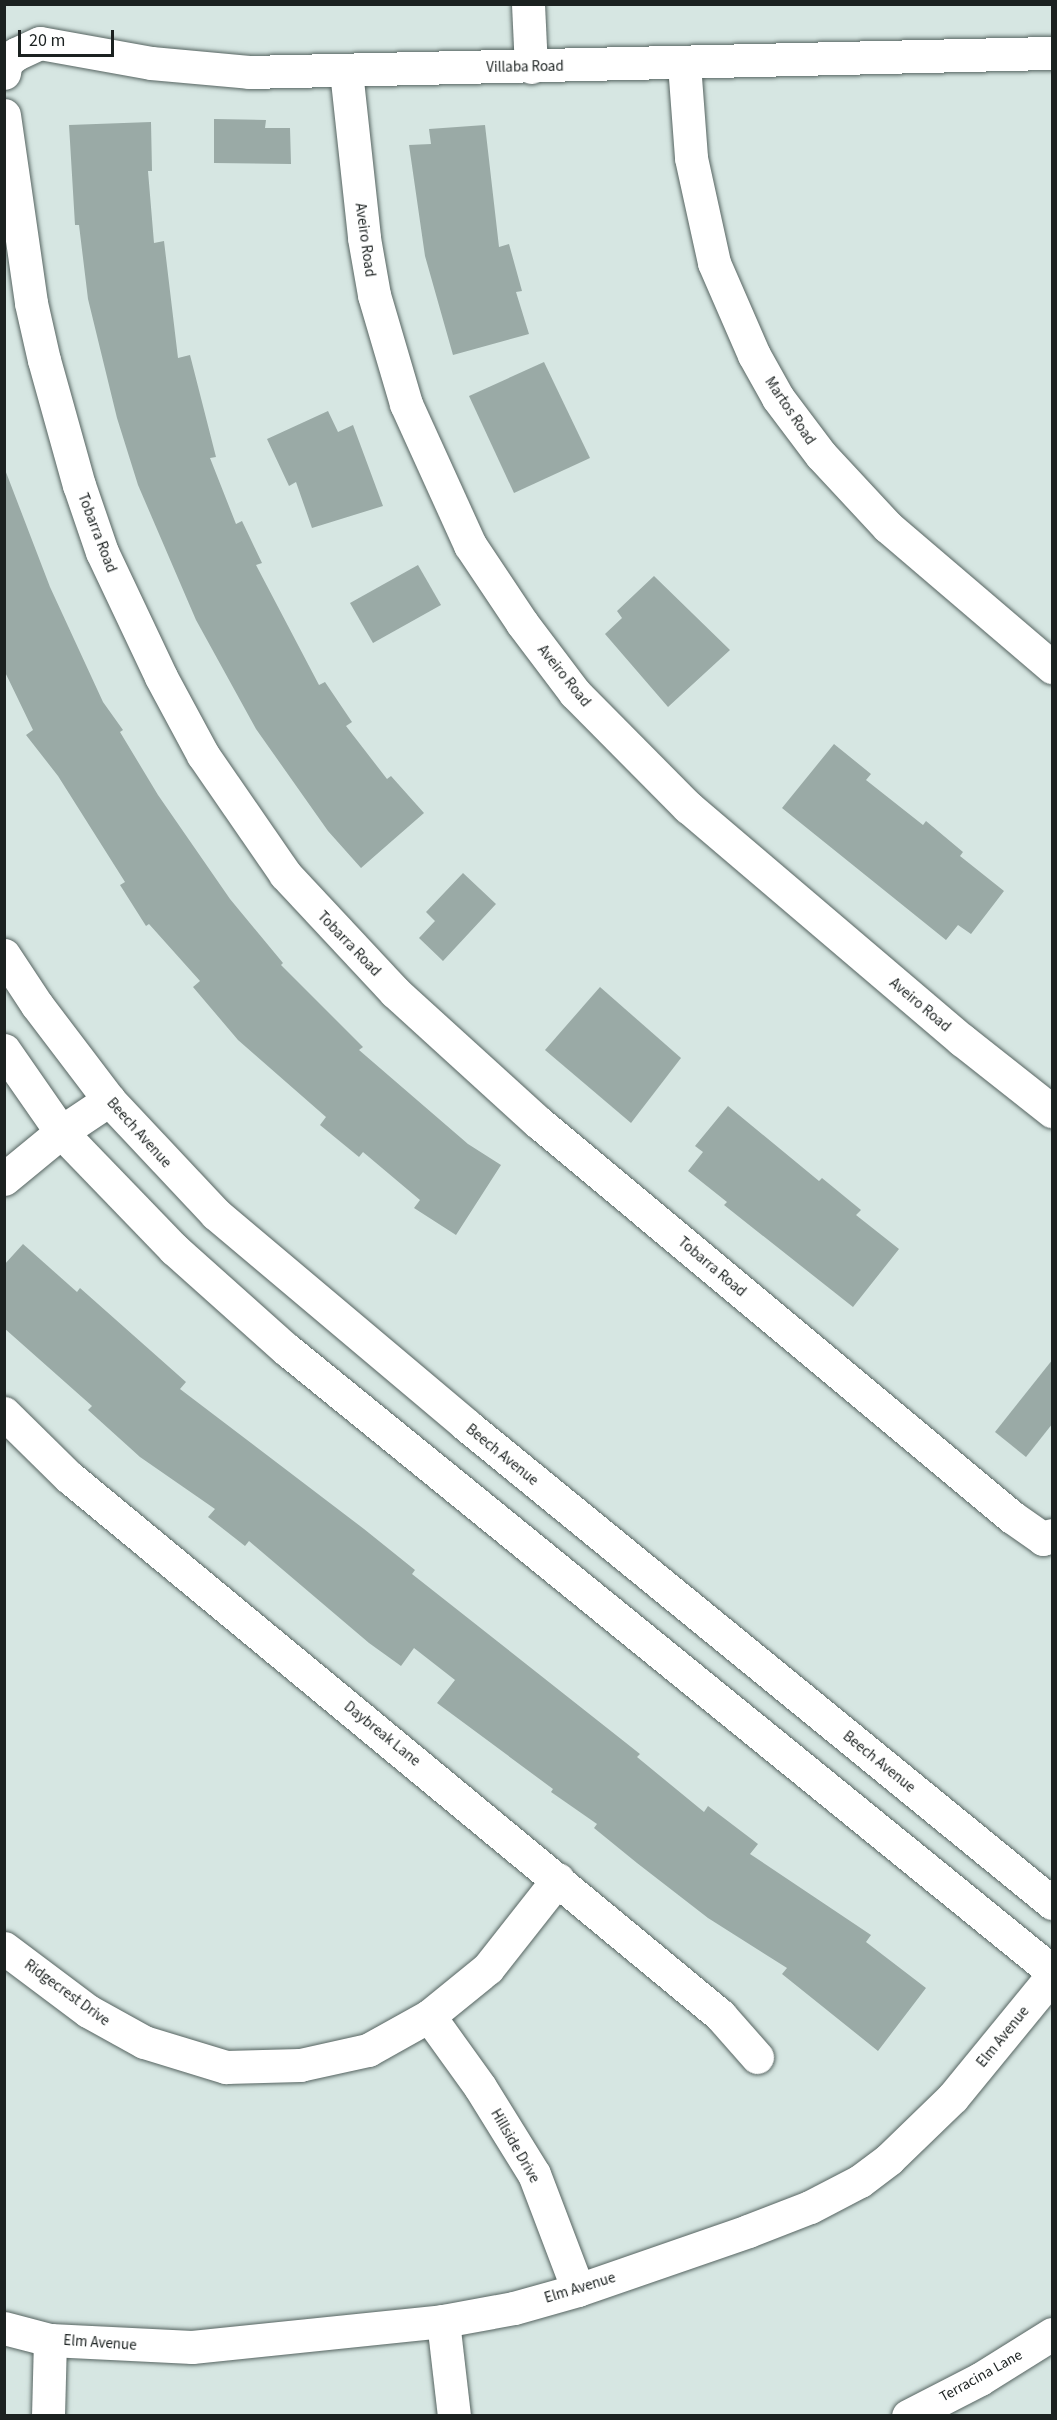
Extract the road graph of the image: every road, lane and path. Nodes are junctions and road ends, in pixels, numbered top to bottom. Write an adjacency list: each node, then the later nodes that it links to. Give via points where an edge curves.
1 (528, 4): 5 (street)
2 (1053, 53): 3 (street, Villaba Road)
3 (684, 64): 5 (street, Villaba Road); 8 (street, Martos Road, via 691,158 714,263 739,325 778,398 821,455 888,527)
4 (5, 68): 6 (street, Villaba Road, via 27,48 54,43 151,63 249,72)
5 (531, 68): 6 (street, Villaba Road)
6 (346, 71): 12 (street, Aveiro Road, via 362,227 374,295 406,404 470,544 522,623 575,693 688,807 953,1032)
7 (4, 116): 16 (street, Tobarra Road, via 28,281 44,360 102,552 203,755 285,874 380,977 483,1074 1012,1517)
8 (1053, 667)
9 (4, 955): 11 (street, Beech Avenue)
10 (4, 1050): 13 (street)
11 (109, 1100): 13 (street); 18 (street, Beech Avenue, via 216,1214 304,1290)
12 (1053, 1111)
13 (61, 1132): 14 (street); 20 (street, via 174,1249 286,1349)
14 (4, 1179)
15 (4, 1413): 17 (street, Daybreak Lane, via 69,1477)
16 (1048, 1537)
17 (558, 1879): 21 (street, Ridgecrest Drive, via 488,1968); 22 (street, Daybreak Lane, via 720,2015)
18 (1053, 1903)
19 (4, 1948): 21 (street, Ridgecrest Drive, via 88,2011 129,2035 175,2054 226,2067 300,2065 334,2059 368,2050)
20 (1053, 1974): 23 (street, Elm Avenue, via 953,2097 889,2159 860,2181 810,2207 748,2231)
21 (429, 2016): 23 (street, Hillside Drive, via 480,2087 534,2174)
22 (757, 2057)
23 (578, 2290): 24 (street, Elm Avenue, via 514,2308)
24 (443, 2321): 27 (street, Elm Avenue, via 192,2347); 29 (street)
25 (4, 2328): 27 (street, Elm Avenue)
26 (1053, 2334): 30 (street, Terracina Lane, via 980,2379)
27 (50, 2340): 28 (street)
28 (48, 2415)
29 (454, 2415)
30 (908, 2415)

